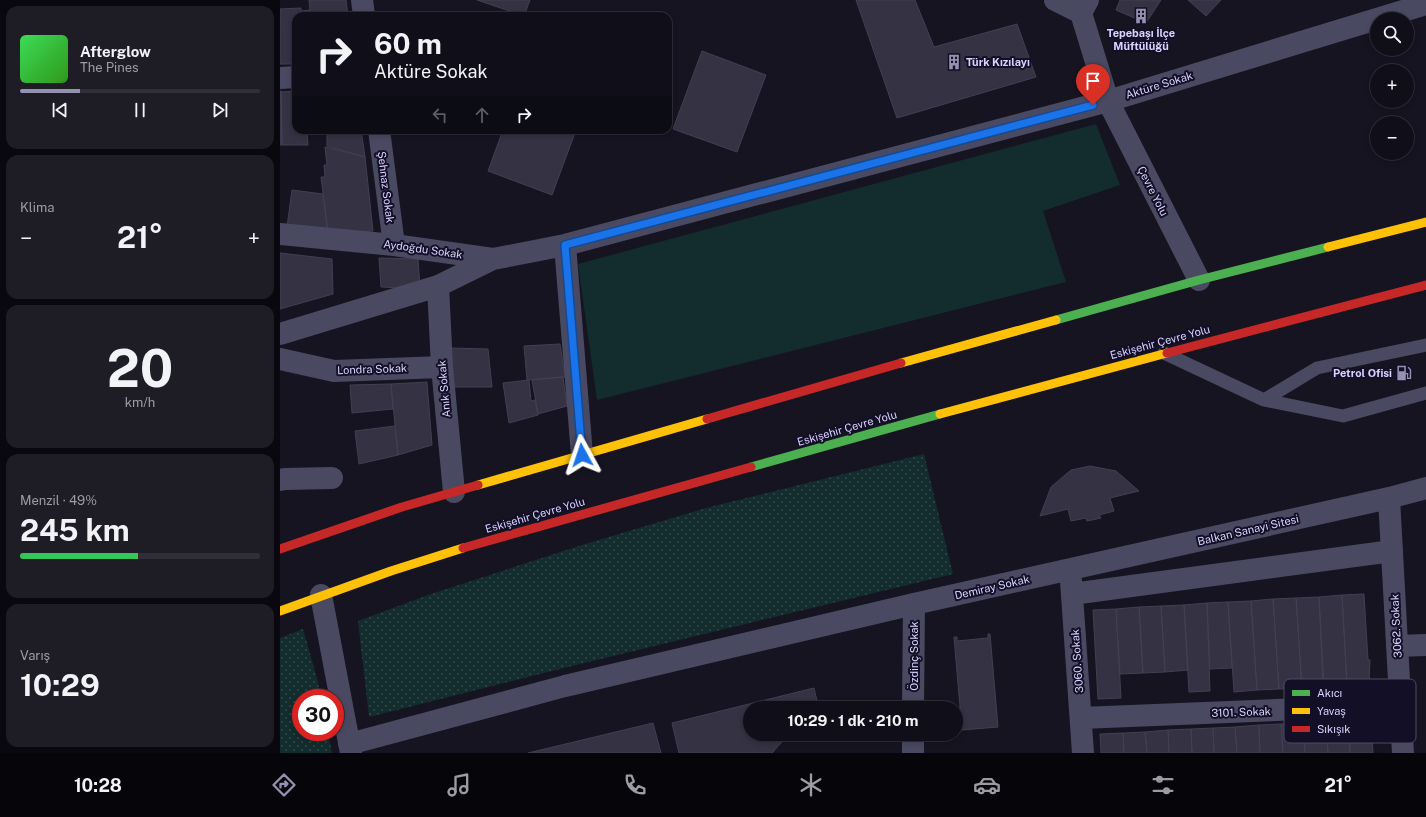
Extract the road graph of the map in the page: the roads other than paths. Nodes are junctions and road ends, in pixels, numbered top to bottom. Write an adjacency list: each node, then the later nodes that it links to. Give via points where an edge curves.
1 (362, 0): 5 (street)
2 (1055, 0): 4 (street)
3 (1426, 4): 8 (street, Aktüre Sokak)
4 (1084, 6): 8 (street, Çevre Yolu)
5 (364, 12)
6 (280, 78): 7 (street)
7 (292, 78)
8 (1108, 101): 13 (street, Aktüre Sokak); 15 (street, Çevre Yolu)
9 (380, 134): 12 (street, Şehnaz Sokak)
10 (1426, 222): 15 (highway)
11 (280, 234): 12 (street, Aydoğdu Sokak)
12 (394, 245): 14 (street, Aydoğdu Sokak)
13 (565, 245): 14 (street, Aydoğdu Sokak); 25 (street)
14 (493, 259): 17 (street)
15 (1199, 280): 25 (highway)
16 (1426, 285): 20 (highway, Eskişehir Çevre Yolu)
17 (438, 286): 18 (street); 22 (street, Anık Sokak)
18 (280, 334)
19 (1426, 345): 24 (lane, via 1317,368)
20 (1164, 353): 24 (lane); 35 (highway, Eskişehir Çevre Yolu, via 465,547)
21 (280, 358): 22 (street, Londra Sokak, via 334,371)
22 (442, 367): 29 (street, Anık Sokak)
23 (1426, 393): 24 (lane, via 1343,416)
24 (1264, 400)
25 (582, 455): 29 (highway)
26 (332, 478): 27 (street)
27 (282, 479)
28 (1426, 488): 30 (street, Balkan Sanayi Sitesi)
29 (454, 492): 31 (highway)
30 (1389, 498): 32 (street, 3062. Sokak); 33 (street, Balkan Sanayi Sitesi)
31 (280, 549)
32 (1392, 551): 34 (street); 39 (street, 3062. Sokak)
33 (1070, 569): 34 (street, 3060. Sokak); 36 (street, Demiray Sokak)
34 (1072, 594): 43 (street, 3060. Sokak)
35 (321, 595): 37 (highway, Eskişehir Çevre Yolu); 45 (street)
36 (914, 604): 41 (street, Özdinç Sokak); 45 (street, Demiray Sokak, via 565,686)
37 (280, 612)
38 (1426, 645): 39 (street)
39 (1397, 646): 40 (street, 3062. Sokak)
40 (1399, 679)
41 (913, 701)
42 (1284, 710): 43 (street, 3101. Sokak)
43 (1081, 718): 46 (street, 3060. Sokak)
44 (1402, 743): 47 (street, 3062. Sokak)
45 (350, 748)
46 (1083, 753)
47 (1403, 753)

